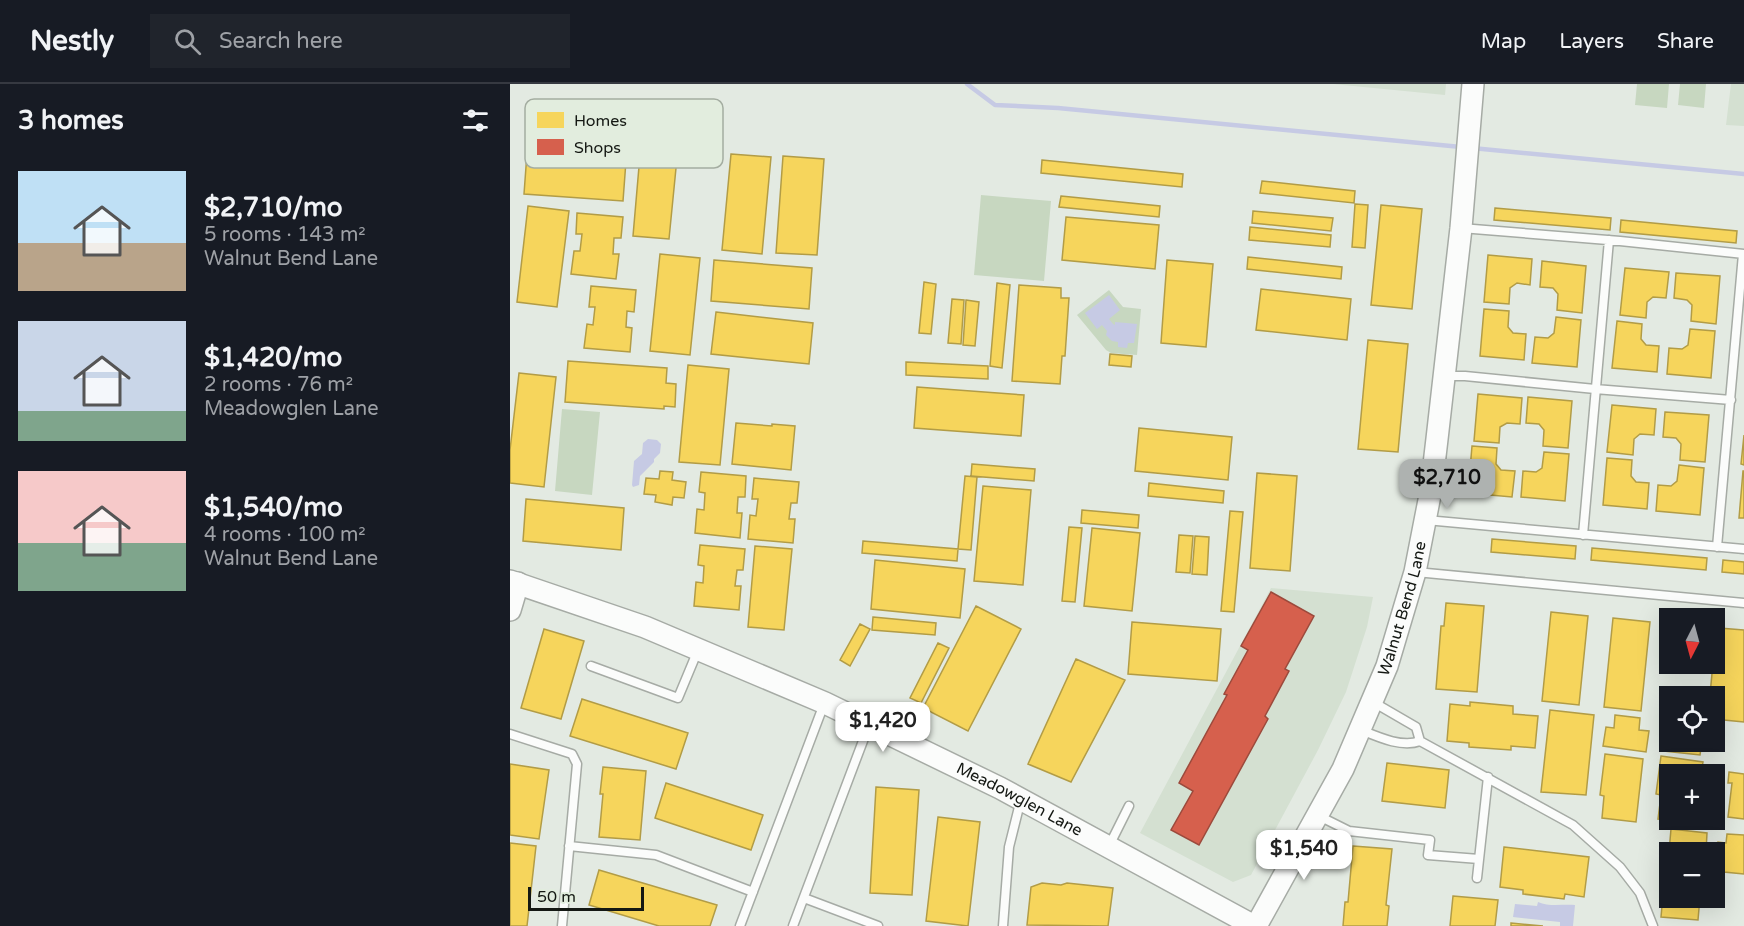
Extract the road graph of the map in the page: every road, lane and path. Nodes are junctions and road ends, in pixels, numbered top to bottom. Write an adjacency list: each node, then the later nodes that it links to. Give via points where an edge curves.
1 (1473, 84): 2 (street, Walnut Bend Lane)
2 (1461, 228): 3 (lane); 5 (street, Walnut Bend Lane)
3 (1609, 240): 4 (lane); 6 (lane)
4 (1743, 254): 7 (lane)
5 (1443, 376): 6 (lane); 8 (street, Walnut Bend Lane)
6 (1595, 389): 7 (lane); 9 (lane)
7 (1731, 400): 10 (lane)
8 (1425, 520): 9 (lane); 12 (street, Walnut Bend Lane)
9 (1583, 535): 10 (lane)
10 (1717, 547): 11 (lane)
11 (1744, 549)
12 (1415, 572): 14 (lane); 18 (street, Walnut Bend Lane, via 1388,666)
13 (514, 582): 15 (street); 16 (street, Meadowglen Lane)
14 (1744, 603)
15 (510, 610)
16 (699, 649): 17 (lane, via 678,698); 19 (street, Meadowglen Lane)
17 (591, 666)
18 (1373, 702): 21 (street, Walnut Bend Lane); 23 (lane, via 1416,727)
19 (825, 703): 20 (street, Meadowglen Lane); 32 (lane)
20 (869, 724): 25 (street, Meadowglen Lane); 33 (lane)
21 (1360, 730): 23 (lane, via 1395,741); 27 (street, Walnut Bend Lane)
22 (510, 735): 28 (lane, via 572,754 577,764)
23 (1420, 741): 24 (lane)
24 (1488, 777): 30 (lane); 40 (lane, via 1573,825 1600,847 1640,893)
25 (1021, 800): 29 (street, Meadowglen Lane); 38 (lane, via 1009,847)
26 (1129, 806): 29 (lane)
27 (1318, 816): 30 (lane, via 1349,831 1430,840 1428,855); 39 (street, Walnut Bend Lane)
28 (568, 846): 32 (lane, via 656,855); 34 (lane)
29 (1108, 847): 39 (street, Meadowglen Lane)
30 (1479, 859): 31 (lane)
31 (1477, 878)
32 (753, 892): 35 (lane)
33 (804, 898): 36 (lane); 37 (lane)
34 (562, 926)
35 (740, 926)
36 (793, 926)
37 (878, 926)
38 (1003, 926)
39 (1255, 926)
40 (1653, 926)

